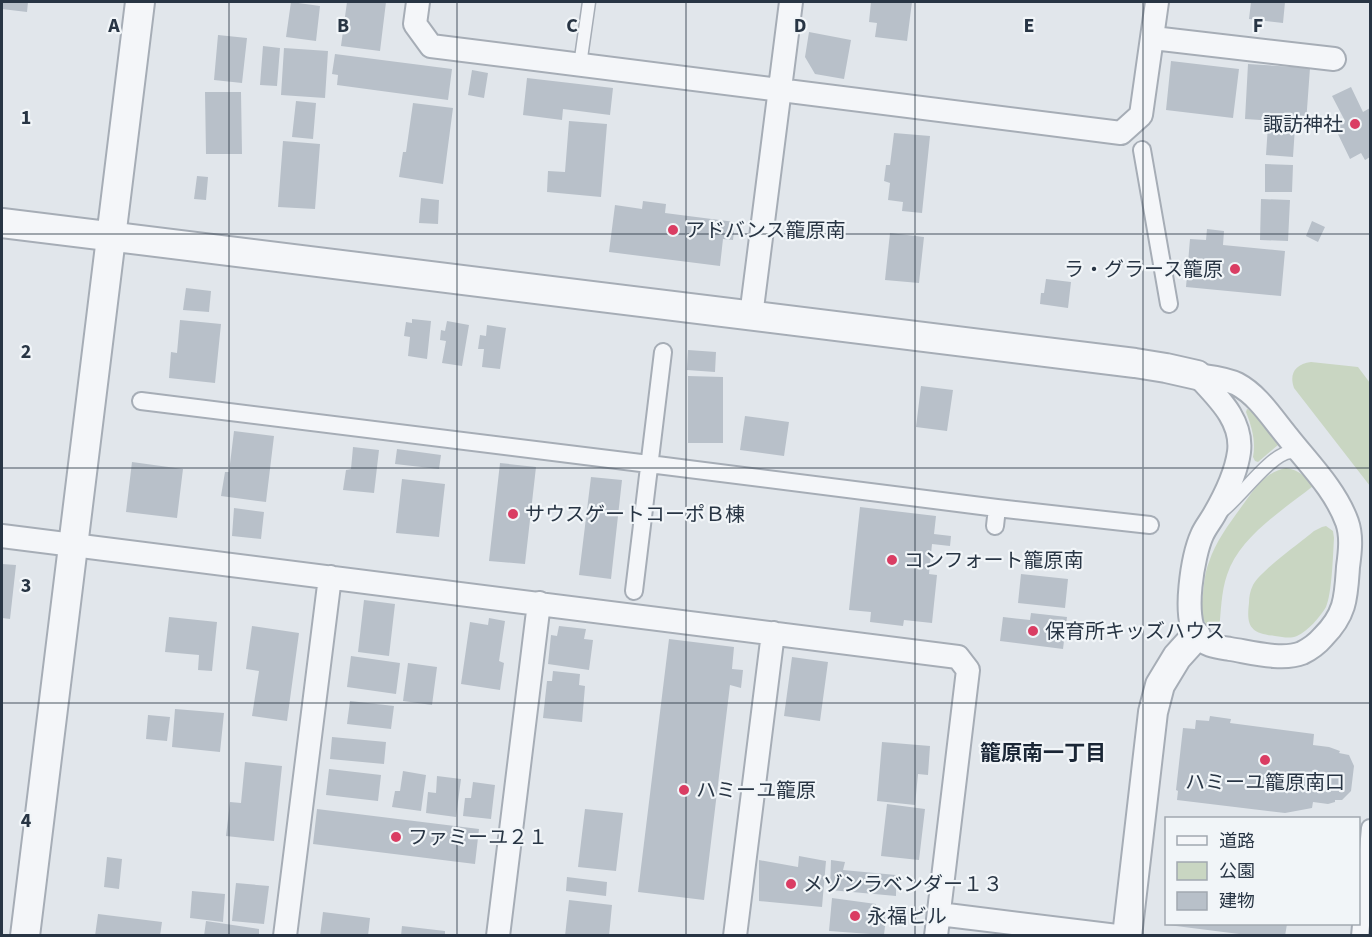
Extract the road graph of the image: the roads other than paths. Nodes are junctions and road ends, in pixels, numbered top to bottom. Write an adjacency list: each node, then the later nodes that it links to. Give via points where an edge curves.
1 (140, 2): 12 (street)
2 (418, 2): 8 (street, via 415,24 430,46)
3 (589, 2): 8 (lane)
4 (791, 2): 9 (street)
5 (1157, 2): 6 (street)
6 (1153, 38): 7 (street); 9 (street, via 1142,116 1121,133)
7 (1334, 59)
8 (580, 65): 9 (street)
9 (779, 90): 14 (street)
10 (1142, 150): 13 (street)
11 (2, 223): 12 (street)
12 (110, 238): 14 (street); 25 (street)
13 (1169, 304)
14 (751, 316): 16 (street, via 1135,363)
15 (663, 352): 19 (street)
16 (1197, 375): 18 (street, via 1237,384 1254,396); 21 (street, via 1232,416 1238,435 1239,452)
17 (141, 401): 19 (street)
18 (1301, 454): 21 (lane, via 1282,454); 30 (street, via 1338,503 1347,524 1351,543 1341,615 1316,645 1300,654 1284,656 1216,647)
19 (649, 464): 20 (street); 27 (street)
20 (997, 508): 22 (street); 23 (street)
21 (1212, 519): 30 (street, via 1196,550 1193,567 1189,610)
22 (1150, 525)
23 (995, 526)
24 (2, 536): 25 (street)
25 (74, 545): 26 (street); 33 (street)
26 (330, 577): 28 (street); 34 (street)
27 (634, 591)
28 (539, 603): 29 (street); 35 (street)
29 (773, 633): 32 (street, via 958,657 968,670); 36 (street)
30 (1196, 636): 38 (street, via 1160,685 1153,712)
31 (1371, 828): 39 (street)
32 (938, 925): 37 (street)
33 (25, 936)
34 (285, 936)
35 (498, 936)
36 (735, 936)
37 (1117, 936)
38 (1127, 936)
39 (1360, 936)

